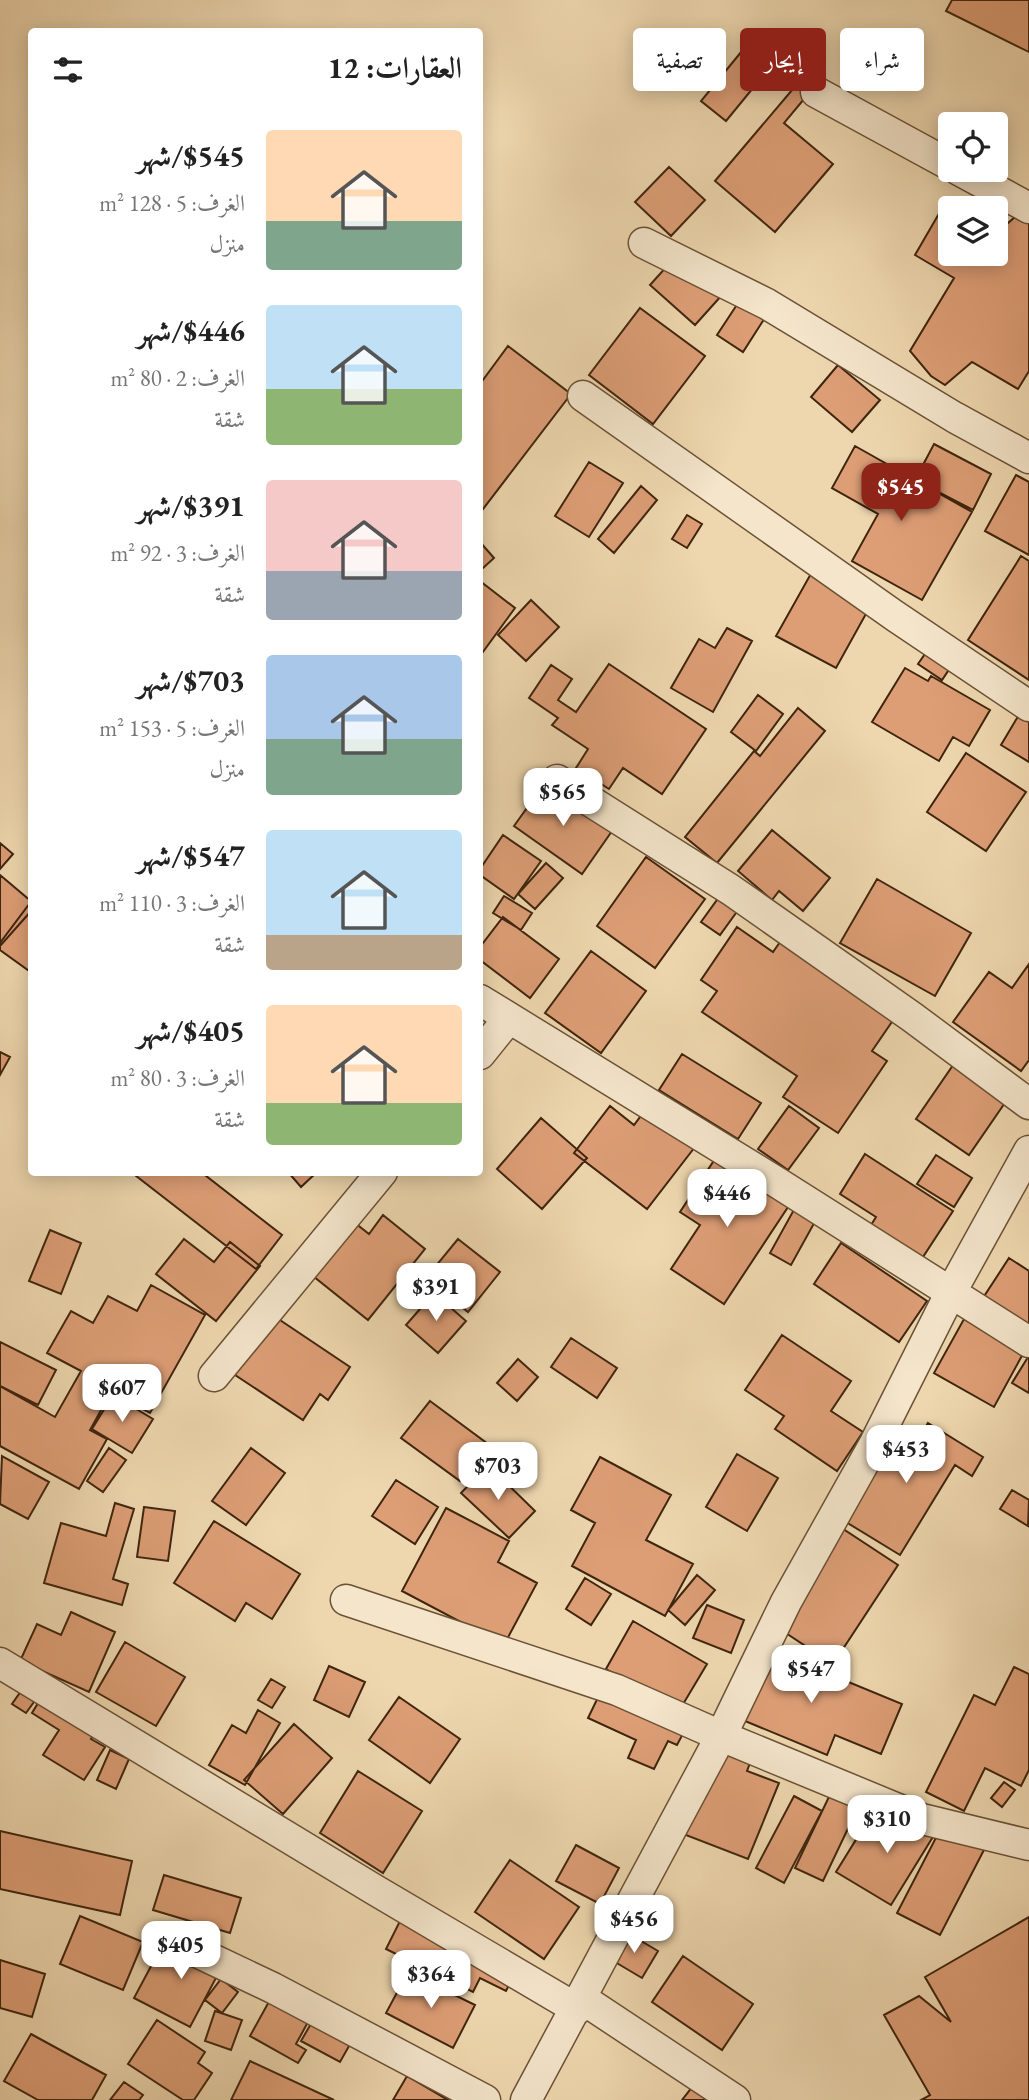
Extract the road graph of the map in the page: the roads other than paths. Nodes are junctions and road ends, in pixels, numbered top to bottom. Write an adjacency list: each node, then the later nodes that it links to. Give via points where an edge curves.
1 (816, 92): 2 (street)
2 (938, 158)
3 (981, 182): 4 (street)
4 (1029, 208)
5 (644, 243): 7 (street, via 767,304 954,418)
6 (583, 396): 8 (street)
7 (1029, 458)
8 (1029, 706)
9 (557, 780): 13 (street, via 731,890)
10 (483, 1002): 11 (street)
11 (509, 1018): 12 (street); 16 (street)
12 (483, 1050)
13 (1029, 1104)
14 (1029, 1150): 16 (street)
15 (379, 1176): 18 (street)
16 (951, 1292): 17 (street); 21 (street, via 875,1443 786,1602)
17 (1029, 1342)
18 (214, 1376)
19 (346, 1600): 21 (street, via 617,1690)
20 (0, 1663): 24 (street, via 375,1890)
21 (721, 1737): 22 (street, via 922,1819); 24 (street)
22 (1029, 1845)
23 (170, 1944): 25 (street, via 273,1988)
24 (579, 2003): 26 (street); 27 (street)
25 (485, 2100)
26 (526, 2100)
27 (735, 2100)

